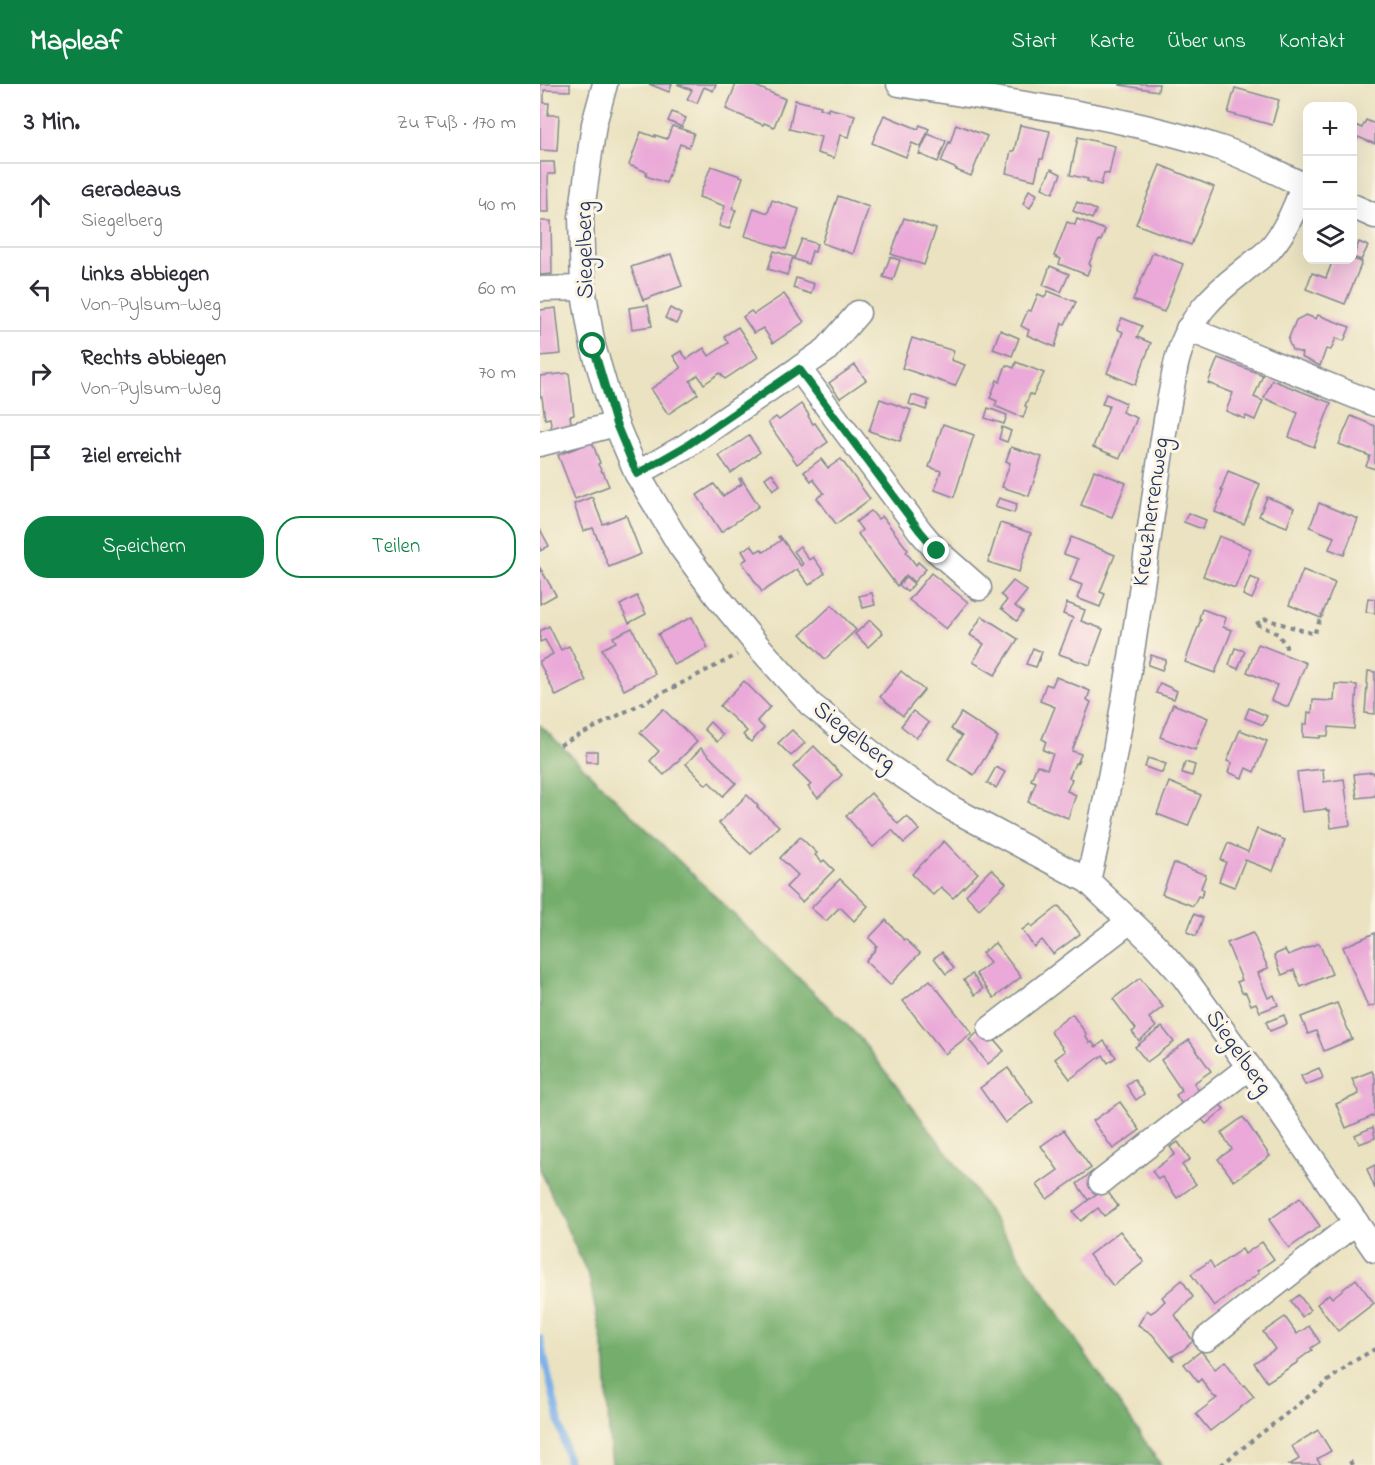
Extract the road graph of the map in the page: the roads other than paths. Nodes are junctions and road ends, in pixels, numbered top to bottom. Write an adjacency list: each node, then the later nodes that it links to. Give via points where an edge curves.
1 (604, 84): 7 (street, Siegelberg, via 594,124 581,217)
2 (899, 84): 3 (street, via 1142,127 1221,148)
3 (1303, 185)
4 (1303, 190): 10 (street, Kreuzherrenweg, via 1285,228 1270,248 1221,288)
5 (1357, 208): 6 (street)
6 (1375, 216)
7 (583, 288): 8 (street); 13 (street, Siegelberg, via 593,346)
8 (540, 289)
9 (858, 313): 11 (street, via 826,350)
10 (1188, 329): 12 (street); 17 (street, Kreuzherrenweg, via 1178,356 1164,431 1115,756)
11 (799, 369): 15 (street, via 686,446); 16 (street, via 925,537)
12 (1375, 404)
13 (616, 424): 14 (street); 15 (street, Siegelberg)
14 (540, 444)
15 (637, 474): 17 (street, Siegelberg, via 681,547 717,596 810,705 888,766 953,809)
16 (980, 588)
17 (1088, 881): 18 (street, Siegelberg)
18 (1130, 921): 19 (street); 20 (street, Siegelberg, via 1184,977)
19 (990, 1029)
20 (1249, 1067): 21 (street); 22 (street, Siegelberg)
21 (1101, 1182)
22 (1356, 1222): 23 (street, Siegelberg); 24 (street)
23 (1375, 1250)
24 (1206, 1339)

